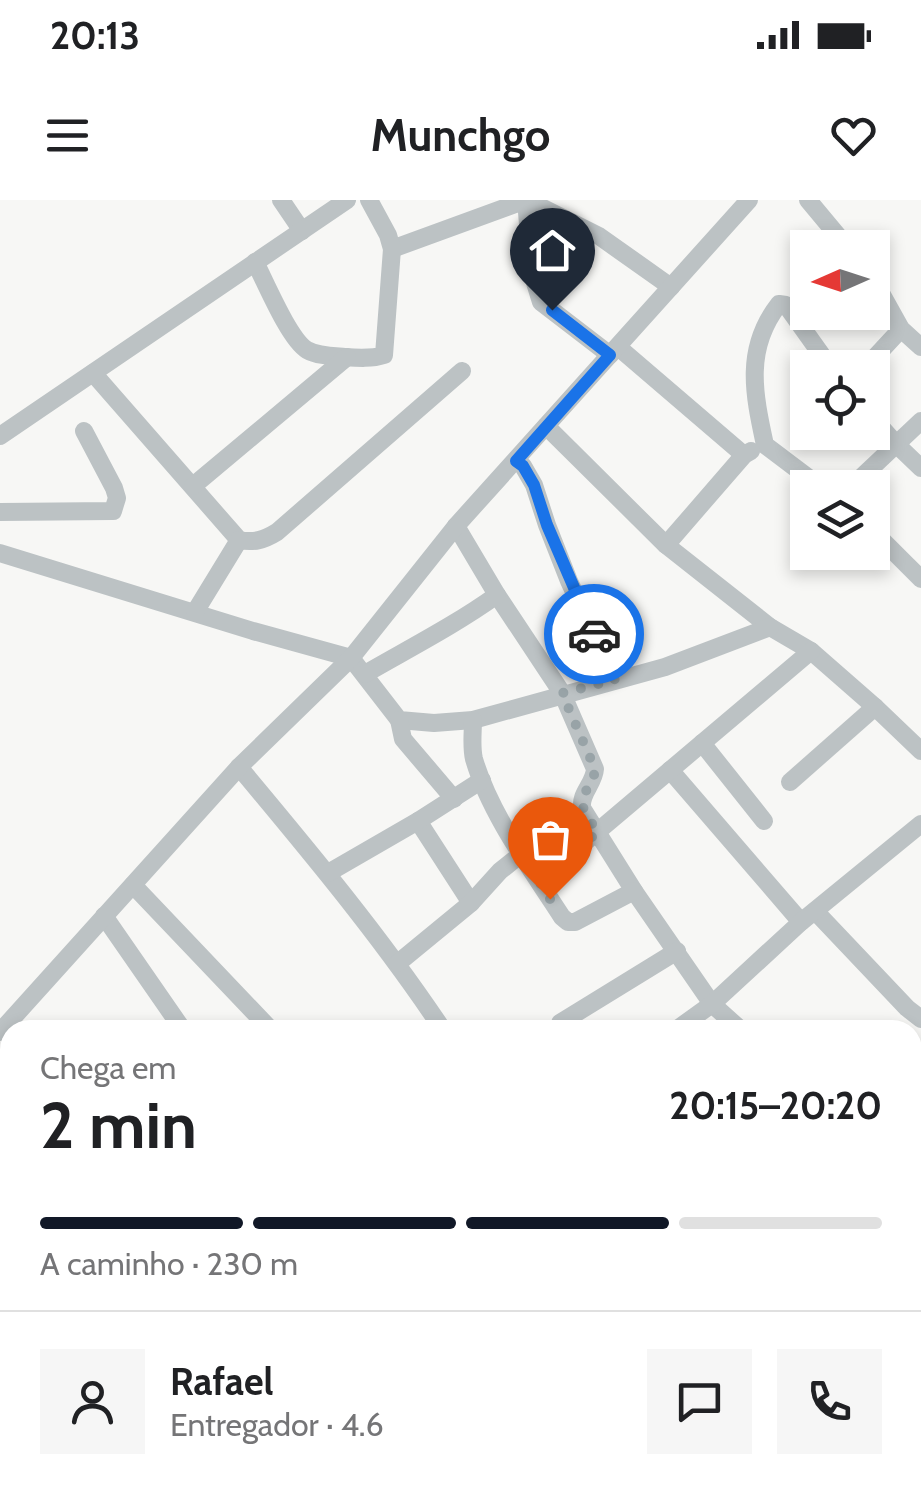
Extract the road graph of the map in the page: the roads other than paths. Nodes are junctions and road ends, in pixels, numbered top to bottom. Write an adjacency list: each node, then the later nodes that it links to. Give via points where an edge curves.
1 (281, 200): 8 (street)
2 (348, 200): 8 (street)
3 (369, 200): 9 (street)
4 (750, 200): 11 (street)
5 (808, 200): 7 (street)
6 (531, 201): 11 (street)
7 (833, 230)
8 (302, 232): 10 (street)
9 (392, 249): 17 (street, via 526,200 540,302); 18 (street, via 384,355)
10 (255, 262): 18 (street, via 303,348); 20 (street)
11 (671, 286): 17 (street)
12 (890, 310): 13 (street)
13 (900, 329): 14 (street); 16 (street)
14 (921, 348)
15 (818, 350): 27 (street, via 779,304 754,368)
16 (881, 350)
17 (614, 351): 22 (street); 28 (street)
18 (347, 357): 33 (street)
19 (462, 372): 36 (street, via 278,532)
20 (93, 373): 24 (street); 33 (street)
21 (921, 420): 26 (street)
22 (546, 426): 29 (street); 37 (street)
23 (84, 431): 34 (street, via 114,488 113,511)
24 (0, 436)
25 (890, 438): 26 (street)
26 (896, 444): 30 (street); 32 (street)
27 (766, 445): 28 (street); 31 (street)
28 (744, 455): 37 (street)
29 (516, 461): 35 (street); 47 (street, via 534,485)
30 (921, 468)
31 (799, 470)
32 (869, 470)
33 (193, 486): 36 (street)
34 (0, 512)
35 (456, 526): 41 (street); 45 (street)
36 (238, 540): 42 (street)
37 (666, 545): 43 (street)
38 (890, 548): 40 (street)
39 (0, 553): 42 (street)
40 (921, 578)
41 (497, 595): 46 (street); 48 (street)
42 (195, 612): 45 (street)
43 (770, 627): 44 (street); 47 (street)
44 (811, 651): 49 (street); 52 (street)
45 (351, 658): 46 (street); 54 (street)
46 (365, 674): 50 (street)
47 (615, 680): 48 (street)
48 (562, 693): 51 (street); 62 (street, via 595,769 581,802)
49 (875, 707): 53 (street); 57 (street)
50 (398, 720): 51 (street); 58 (street, via 403,739)
51 (473, 720): 56 (street, via 473,755)
52 (702, 743): 55 (street); 60 (street)
53 (921, 751)
54 (239, 767): 64 (street); 66 (street)
55 (670, 770): 62 (street); 70 (street)
56 (482, 780): 58 (street); 63 (street)
57 (790, 782)
58 (454, 799): 59 (street)
59 (418, 821): 64 (street); 68 (street)
60 (764, 821)
61 (921, 824): 70 (street)
62 (598, 832): 65 (street); 67 (street)
63 (520, 854): 65 (street); 68 (street)
64 (328, 873): 72 (street)
65 (539, 881): 67 (street, via 568,922)
66 (133, 885): 69 (street); 77 (street)
67 (634, 891): 71 (street)
68 (470, 902): 72 (street)
69 (104, 916): 75 (street); 76 (street)
70 (808, 916): 73 (street); 74 (street)
71 (677, 951): 73 (street); 79 (street)
72 (398, 963): 78 (street)
73 (712, 1004): 80 (street); 81 (street)
74 (921, 1018)
75 (11, 1020)
76 (176, 1020)
77 (261, 1020)
78 (436, 1020)
79 (565, 1020)
80 (690, 1020)
81 (729, 1020)

